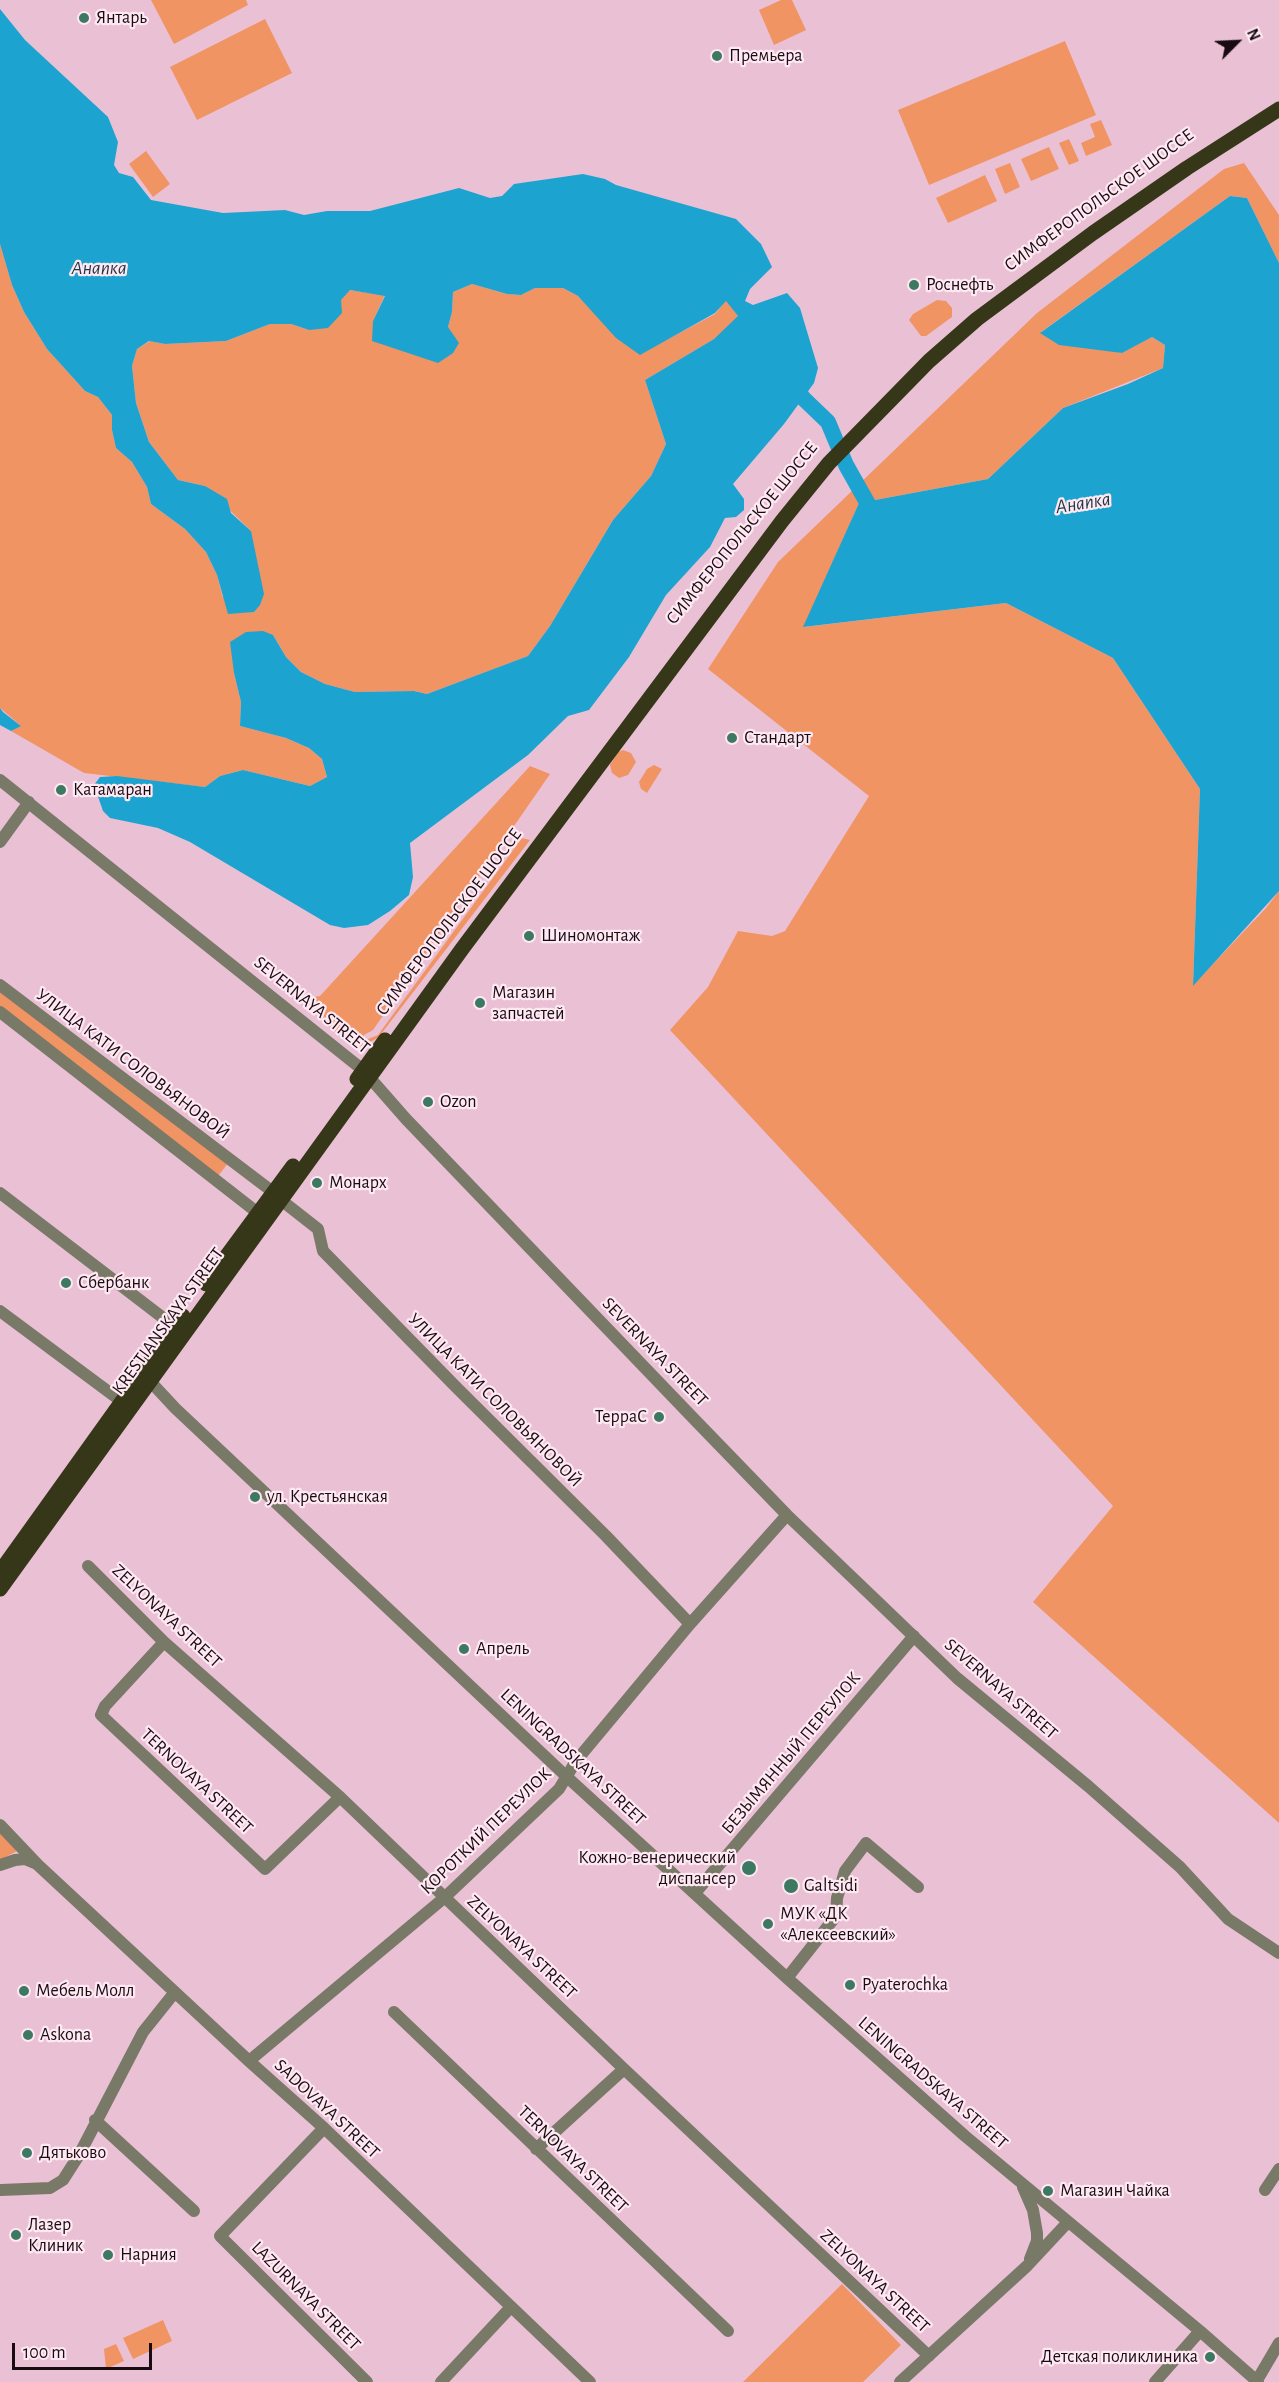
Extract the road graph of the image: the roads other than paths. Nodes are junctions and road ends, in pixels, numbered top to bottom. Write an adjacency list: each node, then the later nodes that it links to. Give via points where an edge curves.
1 (1279, 98): 3 (main road, СИМФЕРОПОЛЬСКОЕ ШОССЕ, via 1086,229 995,298 932,351)
2 (1279, 109): 3 (main road, СИМФЕРОПОЛЬСКОЕ ШОССЕ, via 1093,233 977,319)
3 (866, 420): 9 (main road, СИМФЕРОПОЛЬСКОЕ ШОССЕ, via 826,461 615,737)
4 (0, 780): 5 (street, SEVERNAYA STREET)
5 (29, 802): 6 (street); 9 (street, SEVERNAYA STREET)
6 (0, 842)
7 (0, 985): 11 (street, УЛИЦА КАТИ СОЛОВЬЯНОВОЙ)
8 (0, 1012): 12 (street)
9 (367, 1074): 11 (main road, KRESTIANSKAYA STREET); 17 (street, SEVERNAYA STREET)
10 (0, 1193): 14 (street)
11 (277, 1196): 12 (main road, KRESTIANSKAYA STREET); 15 (main road, KRESTIANSKAYA STREET); 21 (street, УЛИЦА КАТИ СОЛОВЬЯНОВОЙ, via 318,1229 323,1251)
12 (258, 1213): 14 (main road, KRESTIANSKAYA STREET)
13 (0, 1311): 16 (street)
14 (175, 1327): 16 (main road, KRESTIANSKAYA STREET)
15 (149, 1380): 20 (main road, KRESTIANSKAYA STREET); 24 (street, LENINGRADSKAYA STREET)
16 (121, 1401): 19 (main road, KRESTIANSKAYA STREET)
17 (788, 1515): 21 (street, КОРОТКИЙ ПЕРЕУЛОК); 22 (street, SEVERNAYA STREET)
18 (88, 1566): 23 (street, ZELYONAYA STREET)
19 (2, 1568)
20 (0, 1589)
21 (690, 1624): 24 (street, КОРОТКИЙ ПЕРЕУЛОК, via 576,1761)
22 (914, 1636): 30 (street, БЕЗЫМЯННЫЙ ПЕРЕУЛОК); 32 (street, SEVERNAYA STREET, via 957,1678 1180,1868 1228,1919)
23 (164, 1642): 25 (street, ZELYONAYA STREET); 25 (street, TERNOVAYA STREET, via 100,1715 265,1869)
24 (567, 1777): 30 (street, LENINGRADSKAYA STREET); 31 (street, КОРОТКИЙ ПЕРЕУЛОК)
25 (340, 1797): 31 (street, ZELYONAYA STREET)
26 (0, 1825): 27 (street, SADOVAYA STREET)
27 (38, 1864): 28 (street, via 25,1859); 34 (street, SADOVAYA STREET)
28 (0, 1865)
29 (918, 1887): 33 (street, via 866,1844 845,1870 836,1916)
30 (695, 1893): 33 (street, LENINGRADSKAYA STREET)
31 (444, 1898): 36 (street, КОРОТКИЙ ПЕРЕУЛОК); 37 (street, ZELYONAYA STREET)
32 (1279, 1953)
33 (787, 1978): 42 (street, LENINGRADSKAYA STREET)
34 (175, 1992): 36 (street, SADOVAYA STREET); 38 (street, via 143,2032)
35 (394, 2012): 40 (street, TERNOVAYA STREET)
36 (249, 2061): 39 (street, SADOVAYA STREET)
37 (624, 2069): 40 (street); 54 (street, ZELYONAYA STREET)
38 (95, 2120): 43 (street, via 63,2180 50,2188); 46 (street)
39 (324, 2128): 50 (street, SADOVAYA STREET); 55 (street, LAZURNAYA STREET, via 220,2236)
40 (536, 2149): 51 (street, TERNOVAYA STREET)
41 (1279, 2169): 44 (street)
42 (1021, 2183): 45 (street, LENINGRADSKAYA STREET); 47 (street)
43 (1, 2190)
44 (1265, 2190)
45 (1054, 2210): 47 (street, via 1043,2213); 48 (street, LENINGRADSKAYA STREET)
46 (194, 2211)
47 (1036, 2222): 49 (street, via 1037,2241)
48 (1068, 2222): 49 (street); 52 (street, LENINGRADSKAYA STREET)
49 (1027, 2266): 54 (street)
50 (510, 2308): 56 (street); 57 (street, SADOVAYA STREET)
51 (728, 2331)
52 (1200, 2331): 59 (street); 60 (street, LENINGRADSKAYA STREET)
53 (1279, 2343): 60 (street)
54 (929, 2356): 58 (street)
55 (367, 2382)
56 (441, 2382)
57 (590, 2382)
58 (900, 2382)
59 (1155, 2382)
60 (1257, 2382)

